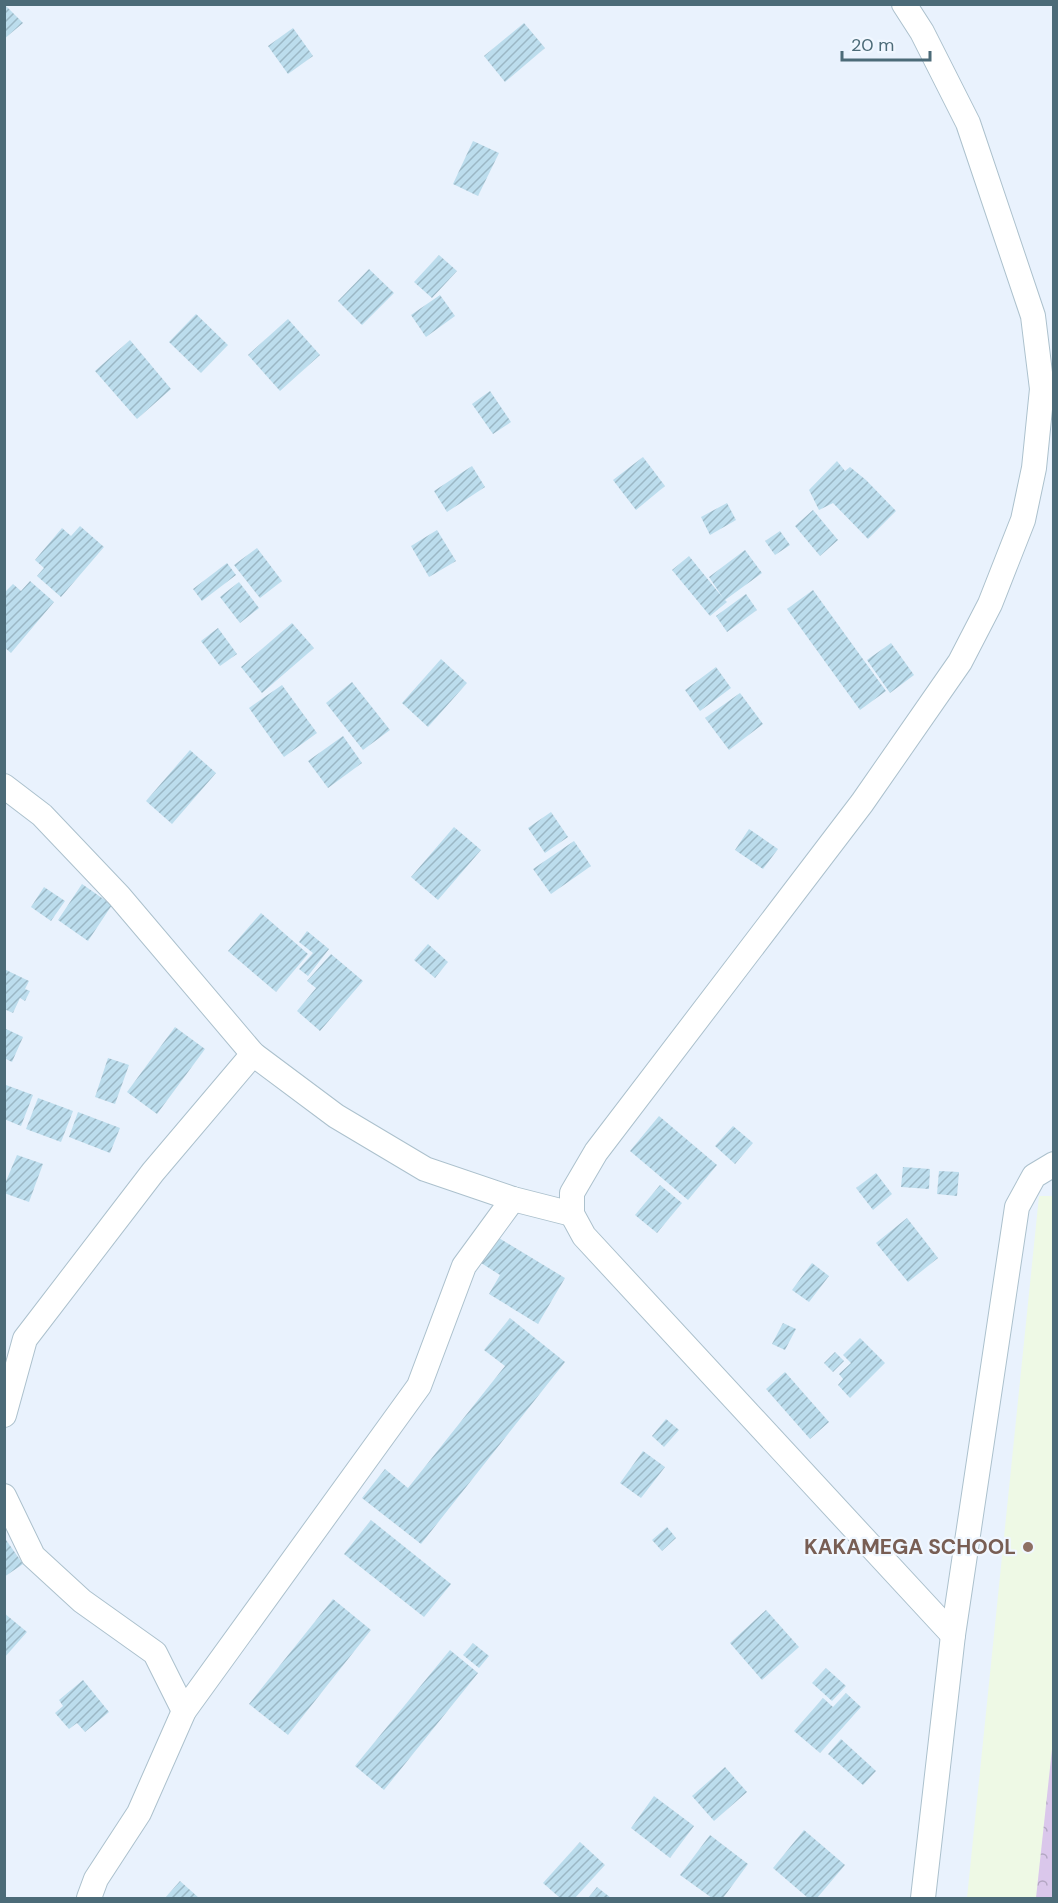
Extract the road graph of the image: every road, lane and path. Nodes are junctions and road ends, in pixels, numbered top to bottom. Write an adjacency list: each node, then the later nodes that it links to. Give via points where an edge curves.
1 (904, 4): 6 (street, via 968,123 1033,316 1042,389 1034,468 1023,520 990,604 960,662 862,803 596,1152 572,1193)
2 (4, 786): 3 (street, via 42,815 119,896)
3 (253, 1053): 5 (street, via 336,1116 425,1170); 7 (street, via 153,1172 25,1339)
4 (1053, 1164): 9 (street, via 1034,1176 1017,1208)
5 (513, 1199): 6 (street); 10 (street, via 464,1266 419,1386)
6 (572, 1214): 9 (street, via 584,1236)
7 (4, 1415)
8 (4, 1496): 10 (street, via 33,1556 82,1601 155,1653)
9 (953, 1635): 12 (street)
10 (184, 1711): 11 (street, via 139,1813 96,1879)
11 (89, 1899)
12 (923, 1899)

